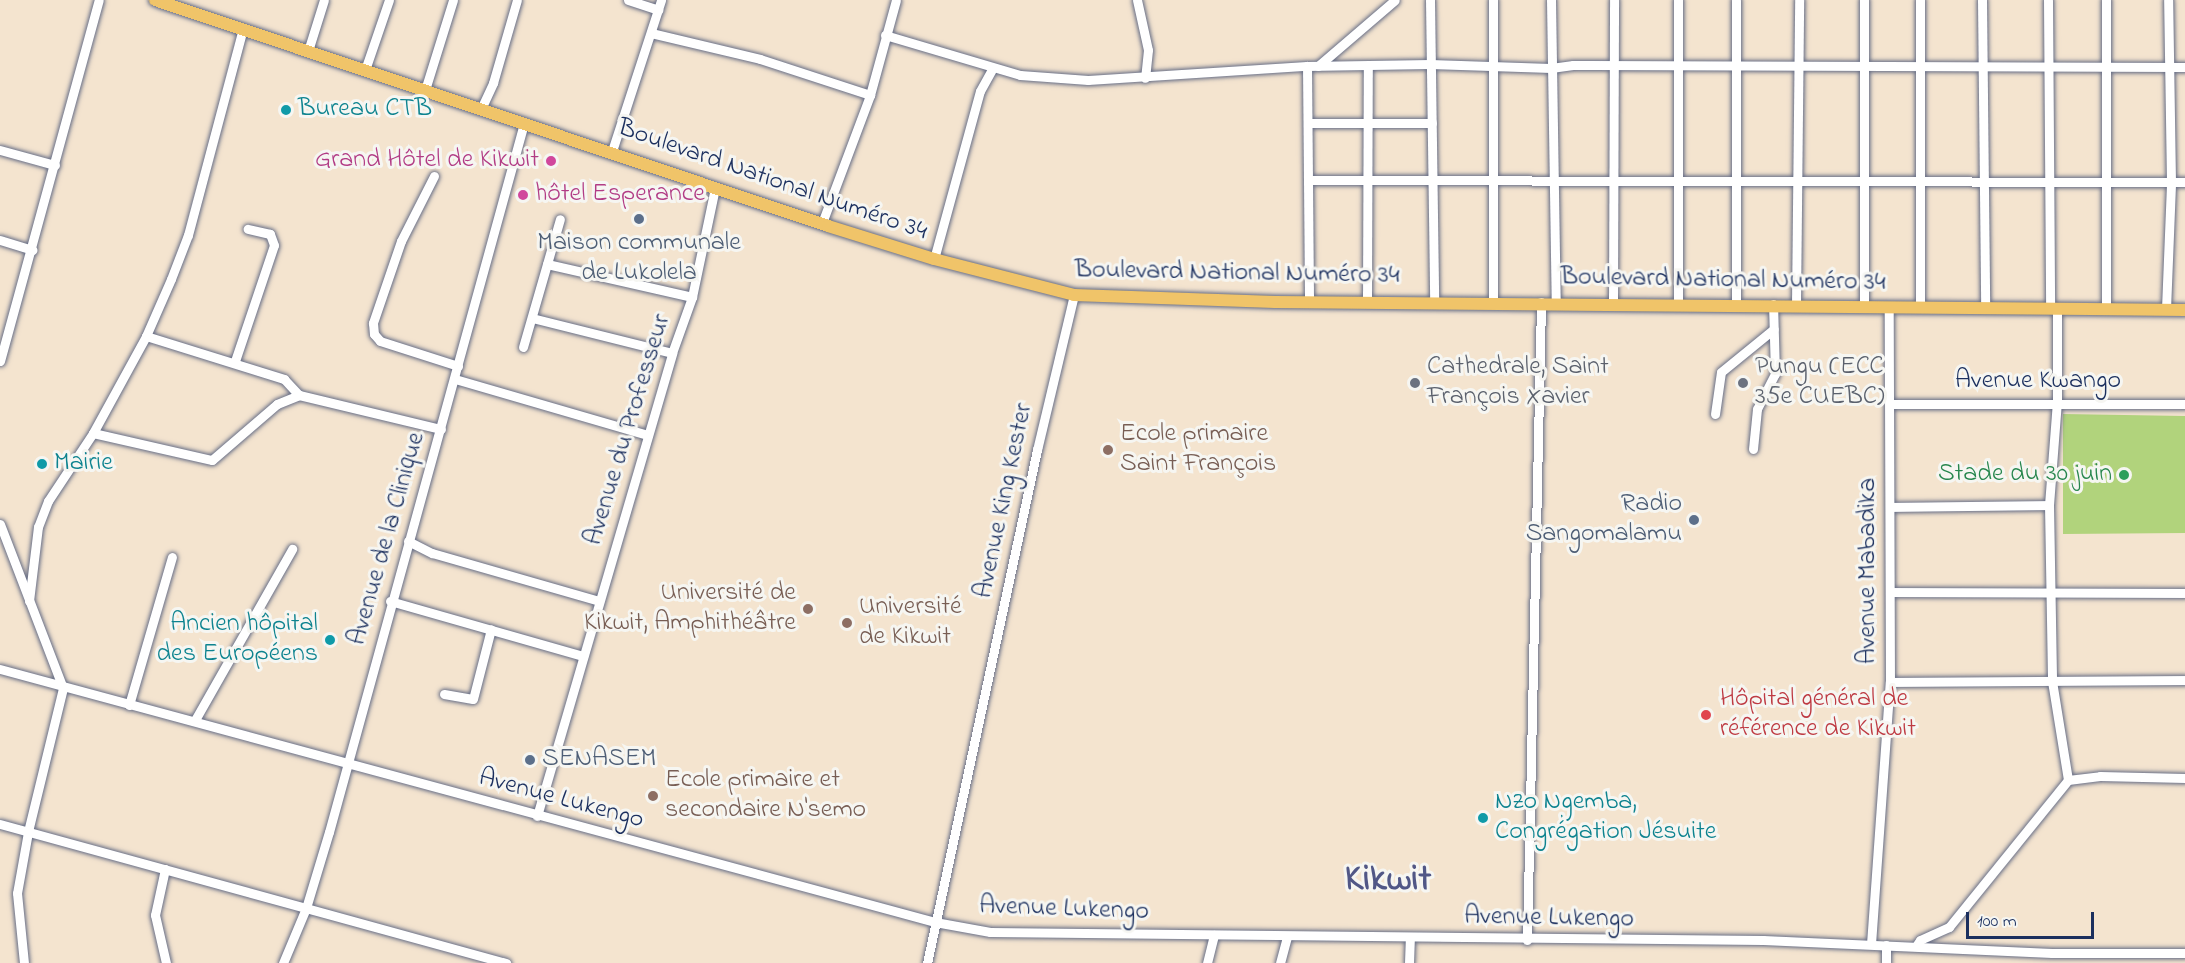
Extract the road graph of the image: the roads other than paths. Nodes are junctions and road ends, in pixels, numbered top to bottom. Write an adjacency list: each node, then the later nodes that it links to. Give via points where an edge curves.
1 (99, 0): 59 (street)
2 (155, 0): 26 (main road, Boulevard National Numéro 34)
3 (324, 0): 29 (street)
4 (389, 0): 48 (street)
5 (453, 0): 50 (street)
6 (517, 0): 52 (street, via 493,83)
7 (628, 0): 25 (street)
8 (661, 0): 25 (street)
9 (896, 0): 28 (street)
10 (1137, 0): 49 (street, via 1148,50)
11 (1395, 0): 33 (street)
12 (1430, 0): 30 (street)
13 (1493, 0): 31 (street)
14 (1551, 0): 47 (street)
15 (1614, 0): 35 (street)
16 (1678, 0): 38 (street)
17 (1736, 0): 36 (street)
18 (1799, 0): 39 (street)
19 (1864, 0): 40 (street)
20 (1920, 0): 41 (street)
21 (1982, 0): 42 (street)
22 (2048, 0): 37 (street)
23 (2106, 0): 43 (street)
24 (2168, 0): 44 (street)
25 (658, 10): 27 (street)
26 (243, 29): 29 (main road, Boulevard National Numéro 34); 109 (street, via 188,235)
27 (651, 33): 51 (street, via 760,59); 58 (street)
28 (885, 35): 46 (street); 51 (street)
29 (308, 51): 48 (main road, Boulevard National Numéro 34)
30 (1430, 64): 31 (street); 34 (street); 55 (street)
31 (1495, 65): 47 (street); 64 (street)
32 (1307, 66): 33 (street); 49 (street); 54 (street)
33 (1318, 66): 34 (street)
34 (1368, 66): 56 (street)
35 (1614, 66): 38 (street); 47 (street); 65 (street)
36 (1736, 66): 38 (street); 39 (street); 66 (street)
37 (2049, 66): 42 (street); 43 (street); 68 (street)
38 (1678, 67): 63 (street)
39 (1798, 67): 40 (street); 67 (street)
40 (1864, 67): 41 (street); 72 (street)
41 (1920, 67): 42 (street); 73 (street)
42 (1982, 67): 74 (street)
43 (2105, 67): 44 (street); 69 (street)
44 (2169, 67): 45 (street); 75 (street)
45 (2185, 67)
46 (993, 68): 49 (street, via 1020,75 1088,80); 83 (street, via 980,91)
47 (1551, 68): 62 (street)
48 (365, 70): 50 (main road, Boulevard National Numéro 34)
49 (1145, 78)
50 (425, 90): 52 (main road, Boulevard National Numéro 34)
51 (870, 95): 79 (street)
52 (481, 110): 53 (main road, Boulevard National Numéro 34)
53 (524, 123): 58 (main road, Boulevard National Numéro 34); 114 (street, Avenue de la Clinique)
54 (1308, 123): 56 (street); 61 (street)
55 (1432, 123): 56 (street); 71 (street)
56 (1367, 124): 70 (street)
57 (0, 150): 59 (street)
58 (612, 151): 77 (main road, Boulevard National Numéro 34)
59 (55, 165): 82 (street)
60 (434, 176): 114 (street, via 402,241 373,323 374,334 380,341)
61 (1308, 180): 70 (street); 87 (street)
62 (1551, 180): 64 (street); 65 (street); 92 (street)
63 (1678, 180): 65 (street); 66 (street); 94 (street)
64 (1493, 181): 71 (street); 90 (street)
65 (1616, 181): 93 (street)
66 (1735, 181): 67 (street); 95 (street)
67 (1800, 181): 72 (street); 97 (street)
68 (2049, 181): 69 (street); 74 (street); 102 (street)
69 (2105, 181): 75 (street); 103 (street)
70 (1367, 182): 71 (street); 88 (street)
71 (1432, 182): 89 (street)
72 (1864, 182): 73 (street); 98 (street)
73 (1921, 182): 74 (street); 100 (street)
74 (1984, 182): 101 (street)
75 (2171, 182): 76 (street); 104 (street)
76 (2185, 182)
77 (715, 188): 79 (main road, Boulevard National Numéro 34); 86 (street, Avenue du Professeur)
78 (560, 219): 84 (street)
79 (822, 224): 83 (main road, Boulevard National Numéro 34)
80 (248, 229): 113 (street, via 270,234 274,245)
81 (0, 240): 82 (street)
82 (33, 250): 108 (street)
83 (934, 259): 85 (main road, Boulevard National Numéro 34)
84 (547, 264): 86 (street); 106 (street)
85 (1074, 295): 87 (main road, Boulevard National Numéro 34, via 1132,300); 155 (street, Avenue King Kester)
86 (692, 297): 111 (street, Avenue du Professeur)
87 (1309, 300): 88 (main road, Boulevard National Numéro 34)
88 (1367, 301): 89 (main road, Boulevard National Numéro 34)
89 (1434, 301): 90 (main road, Boulevard National Numéro 34)
90 (1493, 302): 91 (main road, Boulevard National Numéro 34)
91 (1541, 302): 92 (main road, Boulevard National Numéro 34); 159 (street)
92 (1556, 302): 93 (main road, Boulevard National Numéro 34)
93 (1613, 303): 94 (main road, Boulevard National Numéro 34)
94 (1678, 304): 95 (main road, Boulevard National Numéro 34)
95 (1736, 304): 96 (main road, Boulevard National Numéro 34)
96 (1773, 304): 97 (main road, Boulevard National Numéro 34); 107 (street)
97 (1796, 304): 98 (main road, Boulevard National Numéro 34)
98 (1864, 305): 99 (main road, Boulevard National Numéro 34)
99 (1889, 306): 100 (main road, Boulevard National Numéro 34); 118 (street, Avenue Mabadika)
100 (1920, 306): 101 (main road, Boulevard National Numéro 34)
101 (1985, 307): 102 (main road, Boulevard National Numéro 34)
102 (2053, 308): 103 (main road, Boulevard National Numéro 34); 117 (street)
103 (2106, 309): 104 (main road, Boulevard National Numéro 34)
104 (2166, 309): 105 (main road, Boulevard National Numéro 34)
105 (2185, 310)
106 (532, 318): 110 (street); 111 (street)
107 (1774, 329): 120 (street, via 1720,372); 124 (street, via 1775,374 1757,410)
108 (4, 333): 112 (street)
109 (146, 336): 113 (street); 122 (street)
110 (523, 347)
111 (672, 353): 123 (street, Avenue du Professeur)
112 (0, 361)
113 (235, 361): 116 (street, via 284,379)
114 (458, 366): 115 (street, Avenue de la Clinique)
115 (455, 379): 121 (street, Avenue de la Clinique); 123 (street)
116 (299, 395): 121 (street); 122 (street, via 277,404 212,460)
117 (2057, 401): 118 (street, Avenue Kwango); 119 (street, Avenue Kwango); 125 (street)
118 (1891, 404): 126 (street, Avenue Mabadika)
119 (2185, 404)
120 (1715, 414)
121 (441, 429): 128 (street, Avenue de la Clinique)
122 (93, 433): 134 (street, via 48,501 38,527)
123 (648, 435): 136 (street, Avenue du Professeur)
124 (1753, 449)
125 (2049, 505): 126 (street); 133 (street)
126 (1890, 507): 131 (street, Avenue Mabadika)
127 (0, 524): 134 (street)
128 (408, 542): 135 (street, Avenue de la Clinique); 136 (street, via 432,553)
129 (292, 549): 146 (street)
130 (172, 557): 145 (street)
131 (1891, 592): 133 (street); 142 (street, Avenue Mabadika)
132 (2185, 593): 133 (street)
133 (2052, 595): 141 (street)
134 (29, 601): 143 (street)
135 (390, 601): 137 (street); 147 (street, Avenue de la Clinique)
136 (599, 601): 138 (street, Avenue du Professeur)
137 (492, 629): 138 (street); 144 (street, via 473,699)
138 (583, 656): 150 (street, Avenue du Professeur)
139 (0, 669): 143 (street, Avenue Lukengo)
140 (2185, 680): 141 (street)
141 (2052, 681): 142 (street); 149 (street)
142 (1890, 682): 160 (street, Avenue Mabadika)
143 (63, 688): 145 (street, Avenue Lukengo); 152 (street)
144 (444, 694)
145 (129, 705): 146 (street, Avenue Lukengo)
146 (195, 720): 147 (street, Avenue Lukengo)
147 (347, 763): 150 (street, Avenue Lukengo); 154 (street, Avenue de la Clinique)
148 (2185, 778): 149 (street, via 2100,776)
149 (2068, 780): 162 (street, via 1950,927 1920,940)
150 (537, 816): 155 (street, Avenue Lukengo)
151 (0, 824): 152 (street)
152 (28, 831): 153 (street); 165 (street, via 17,893)
153 (165, 869): 154 (street); 166 (street, via 155,915)
154 (306, 908): 167 (street, Avenue de la Clinique); 168 (street)
155 (935, 922): 156 (street, Avenue Lukengo, via 1024,934); 169 (street, Avenue King Kester)
156 (1214, 935): 157 (street, Avenue Lukengo); 170 (street)
157 (1287, 936): 158 (street, Avenue Lukengo); 171 (street)
158 (1410, 939): 159 (street, Avenue Lukengo); 172 (street)
159 (1527, 940): 160 (street, Avenue Lukengo)
160 (1871, 944): 161 (street, Avenue Lukengo)
161 (1886, 945): 162 (street, Avenue Lukengo); 173 (street)
162 (1916, 946): 163 (street, Avenue Lukengo)
163 (2052, 953): 164 (street, Avenue Lukengo); 174 (street)
164 (2185, 953)
165 (24, 963)
166 (166, 963)
167 (283, 963)
168 (506, 963)
169 (927, 963)
170 (1207, 963)
171 (1280, 963)
172 (1409, 963)
173 (1886, 963)
174 (2052, 963)

